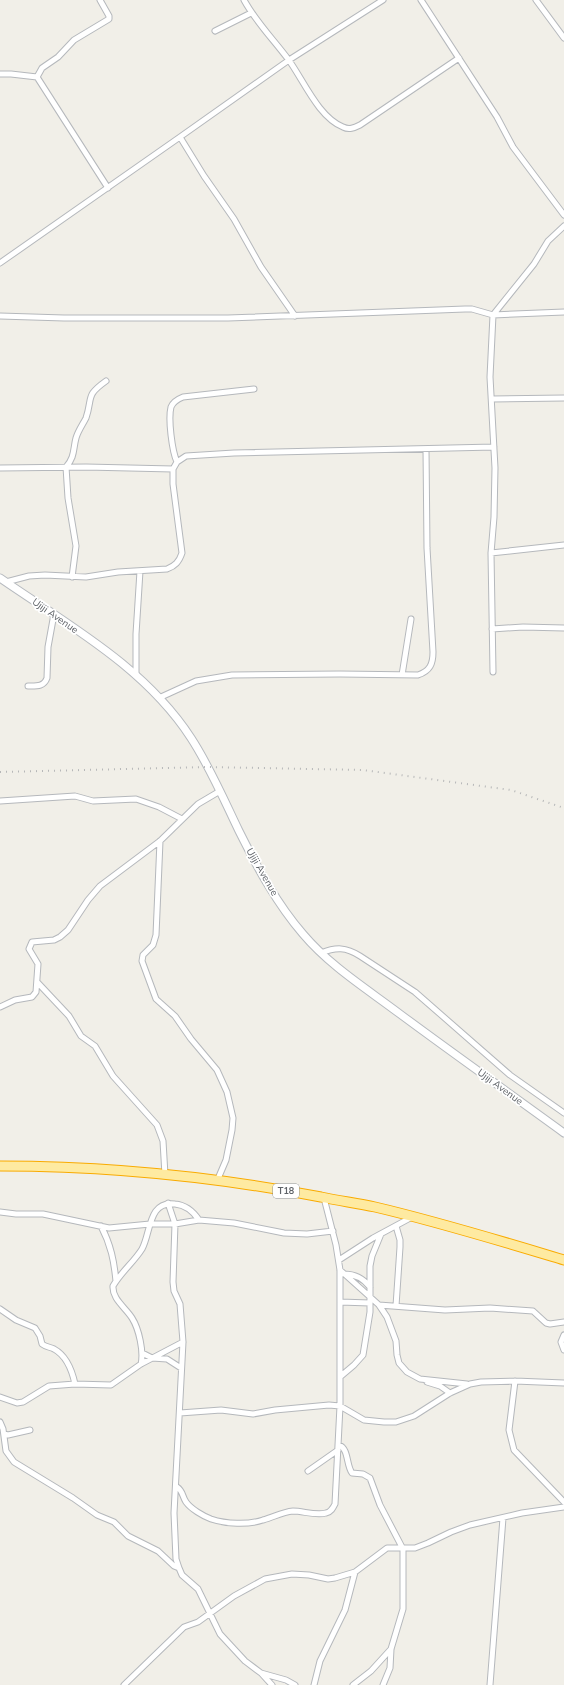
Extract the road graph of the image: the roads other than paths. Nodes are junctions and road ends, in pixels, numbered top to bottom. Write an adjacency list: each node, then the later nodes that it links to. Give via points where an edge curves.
1 (100, 0): 12 (street, via 109,19 74,40 58,57 42,68)
2 (244, 0): 6 (street)
3 (383, 0): 10 (street)
4 (421, 0): 9 (street)
5 (536, 0): 8 (street)
6 (251, 13): 7 (street); 10 (street)
7 (215, 31)
8 (564, 38)
9 (460, 58): 10 (street, via 360,125 349,129 338,124 323,111); 15 (street, via 513,147)
10 (289, 60): 13 (street)
11 (0, 74): 12 (street)
12 (37, 78): 14 (street)
13 (180, 137): 14 (street); 21 (street, via 234,219 261,267)
14 (108, 188): 17 (street)
15 (564, 215)
16 (564, 226): 19 (street, via 548,240 534,264)
17 (0, 263)
18 (564, 312): 19 (street)
19 (493, 315): 21 (street, via 472,309); 25 (street, via 490,377)
20 (0, 316): 21 (street)
21 (295, 316)
22 (106, 381): 29 (street, via 94,390 90,397 86,417 76,437 73,458)
23 (254, 389): 28 (street, via 176,400 171,407 171,423 172,446)
24 (564, 398): 25 (street)
25 (492, 399): 26 (street)
26 (494, 447): 27 (street); 33 (street)
27 (426, 449): 28 (street, via 214,454 186,456); 43 (street, via 426,520 433,662 426,672)
28 (177, 462): 31 (street)
29 (66, 467): 30 (street); 31 (street); 35 (street, via 76,546)
30 (0, 468)
31 (173, 469): 34 (street, via 182,553 174,566)
32 (564, 545): 33 (street)
33 (491, 553): 40 (street)
34 (140, 571): 35 (street); 42 (street)
35 (72, 577): 36 (street, via 45,575)
36 (3, 580): 37 (main road, Ujiji Avenue)
37 (54, 614): 42 (main road, Ujiji Avenue); 44 (street, via 48,647 46,682 42,685)
38 (411, 619): 43 (street)
39 (564, 628): 40 (street)
40 (492, 629): 41 (street)
41 (493, 672)
42 (136, 675): 45 (main road, Ujiji Avenue)
43 (402, 675): 45 (street, via 208,678)
44 (28, 686)
45 (161, 697): 46 (main road, Ujiji Avenue, via 191,738)
46 (220, 791): 48 (street, via 198,804); 50 (main road, Ujiji Avenue, via 250,851 288,915)
47 (0, 801): 48 (street, via 75,796 93,801 136,799)
48 (182, 819): 49 (street)
49 (160, 841): 51 (street, via 95,891 60,938 32,942 29,949 38,964); 57 (street, via 156,935 153,945 142,955 142,961 156,998 174,1016 217,1070 228,1092 233,1118 232,1130 226,1160)
50 (321, 953): 53 (street, via 332,948 352,951 415,992 510,1075); 54 (main road, Ujiji Avenue, via 438,1042)
51 (38, 982): 52 (street, via 35,995); 56 (street, via 69,1016 81,1036 94,1046 113,1076 156,1125 163,1141)
52 (0, 1007)
53 (564, 1113)
54 (564, 1132)
55 (0, 1166): 56 (highway, T18)
56 (165, 1175): 57 (highway, T18)
57 (217, 1181): 58 (highway, T18)
58 (324, 1198): 61 (highway, T18); 67 (street)
59 (168, 1203): 62 (street, via 188,1208); 63 (street, via 163,1204 155,1212); 64 (street)
60 (0, 1212): 65 (street, via 43,1214)
61 (413, 1216): 66 (street); 70 (highway, T18)
62 (200, 1220): 64 (street); 67 (street, via 234,1223 284,1233)
63 (150, 1224): 64 (street); 65 (street, via 115,1228); 72 (street, via 143,1248)
64 (175, 1224): 81 (street, via 173,1282 180,1304)
65 (101, 1226): 72 (street, via 112,1250)
66 (396, 1226): 68 (street); 77 (street, via 400,1240)
67 (332, 1231): 69 (street)
68 (381, 1234): 69 (street); 73 (street, via 372,1256)
69 (339, 1260): 71 (street)
70 (564, 1260)
71 (342, 1272): 73 (street, via 360,1277); 74 (street); 75 (street)
72 (116, 1281): 83 (street, via 113,1291 135,1324)
73 (370, 1287): 74 (street)
74 (370, 1301): 75 (street); 76 (street); 87 (street, via 363,1355)
75 (340, 1302): 87 (street)
76 (379, 1305): 77 (street); 88 (street, via 387,1317 396,1341 399,1363 407,1372)
77 (396, 1306): 79 (street, via 446,1310 490,1308 533,1311 546,1323)
78 (0, 1309): 91 (street, via 16,1320 35,1328 42,1344 55,1350 68,1363)
79 (564, 1322)
80 (564, 1335): 82 (street, via 561,1342)
81 (183, 1342): 84 (street); 86 (street)
82 (564, 1350)
83 (142, 1353): 84 (street); 85 (street)
84 (152, 1358): 85 (street); 86 (street, via 167,1359)
85 (141, 1364): 91 (street, via 111,1385)
86 (182, 1368): 96 (street)
87 (341, 1376): 95 (street)
88 (420, 1379): 92 (street); 93 (street, via 440,1386)
89 (515, 1381): 90 (street); 92 (street); 105 (street, via 509,1421 512,1446)
90 (564, 1383)
91 (75, 1384): 94 (street, via 49,1386 18,1403)
92 (470, 1384): 93 (street)
93 (450, 1393): 95 (street, via 414,1416 396,1422 364,1420)
94 (0, 1397)
95 (340, 1406): 96 (street, via 321,1405 253,1414 221,1410); 101 (street)
96 (180, 1413): 104 (street)
97 (0, 1422): 99 (street)
98 (30, 1430): 99 (street)
99 (4, 1434): 100 (street)
100 (4, 1443): 102 (street); 109 (street, via 10,1458 20,1466 97,1515 114,1522 128,1536 158,1551)
101 (338, 1447): 103 (street); 104 (street, via 335,1504 327,1513 290,1511 258,1522 222,1521 211,1519 191,1507 184,1500 182,1491); 108 (street, via 342,1447 348,1457 352,1473 370,1478 380,1505)
102 (0, 1449)
103 (308, 1470)
104 (176, 1487): 109 (street, via 174,1513 176,1559)
105 (564, 1502)
106 (564, 1507): 107 (street)
107 (503, 1518): 108 (street, via 470,1525 422,1546); 120 (street)
108 (403, 1549): 110 (street, via 387,1548); 112 (street, via 403,1609)
109 (179, 1568): 111 (street, via 182,1575 198,1589)
110 (355, 1572): 111 (street, via 328,1579 306,1574 273,1577 256,1583); 117 (street, via 345,1610 320,1661)
111 (210, 1613): 113 (street, via 220,1634 245,1661); 114 (street, via 181,1630)
112 (391, 1649): 118 (street, via 371,1671); 119 (street, via 390,1668)
113 (261, 1672): 115 (street); 116 (street)
114 (124, 1685)
115 (272, 1685)
116 (295, 1685)
117 (314, 1685)
118 (353, 1685)
119 (383, 1685)
120 (490, 1685)

